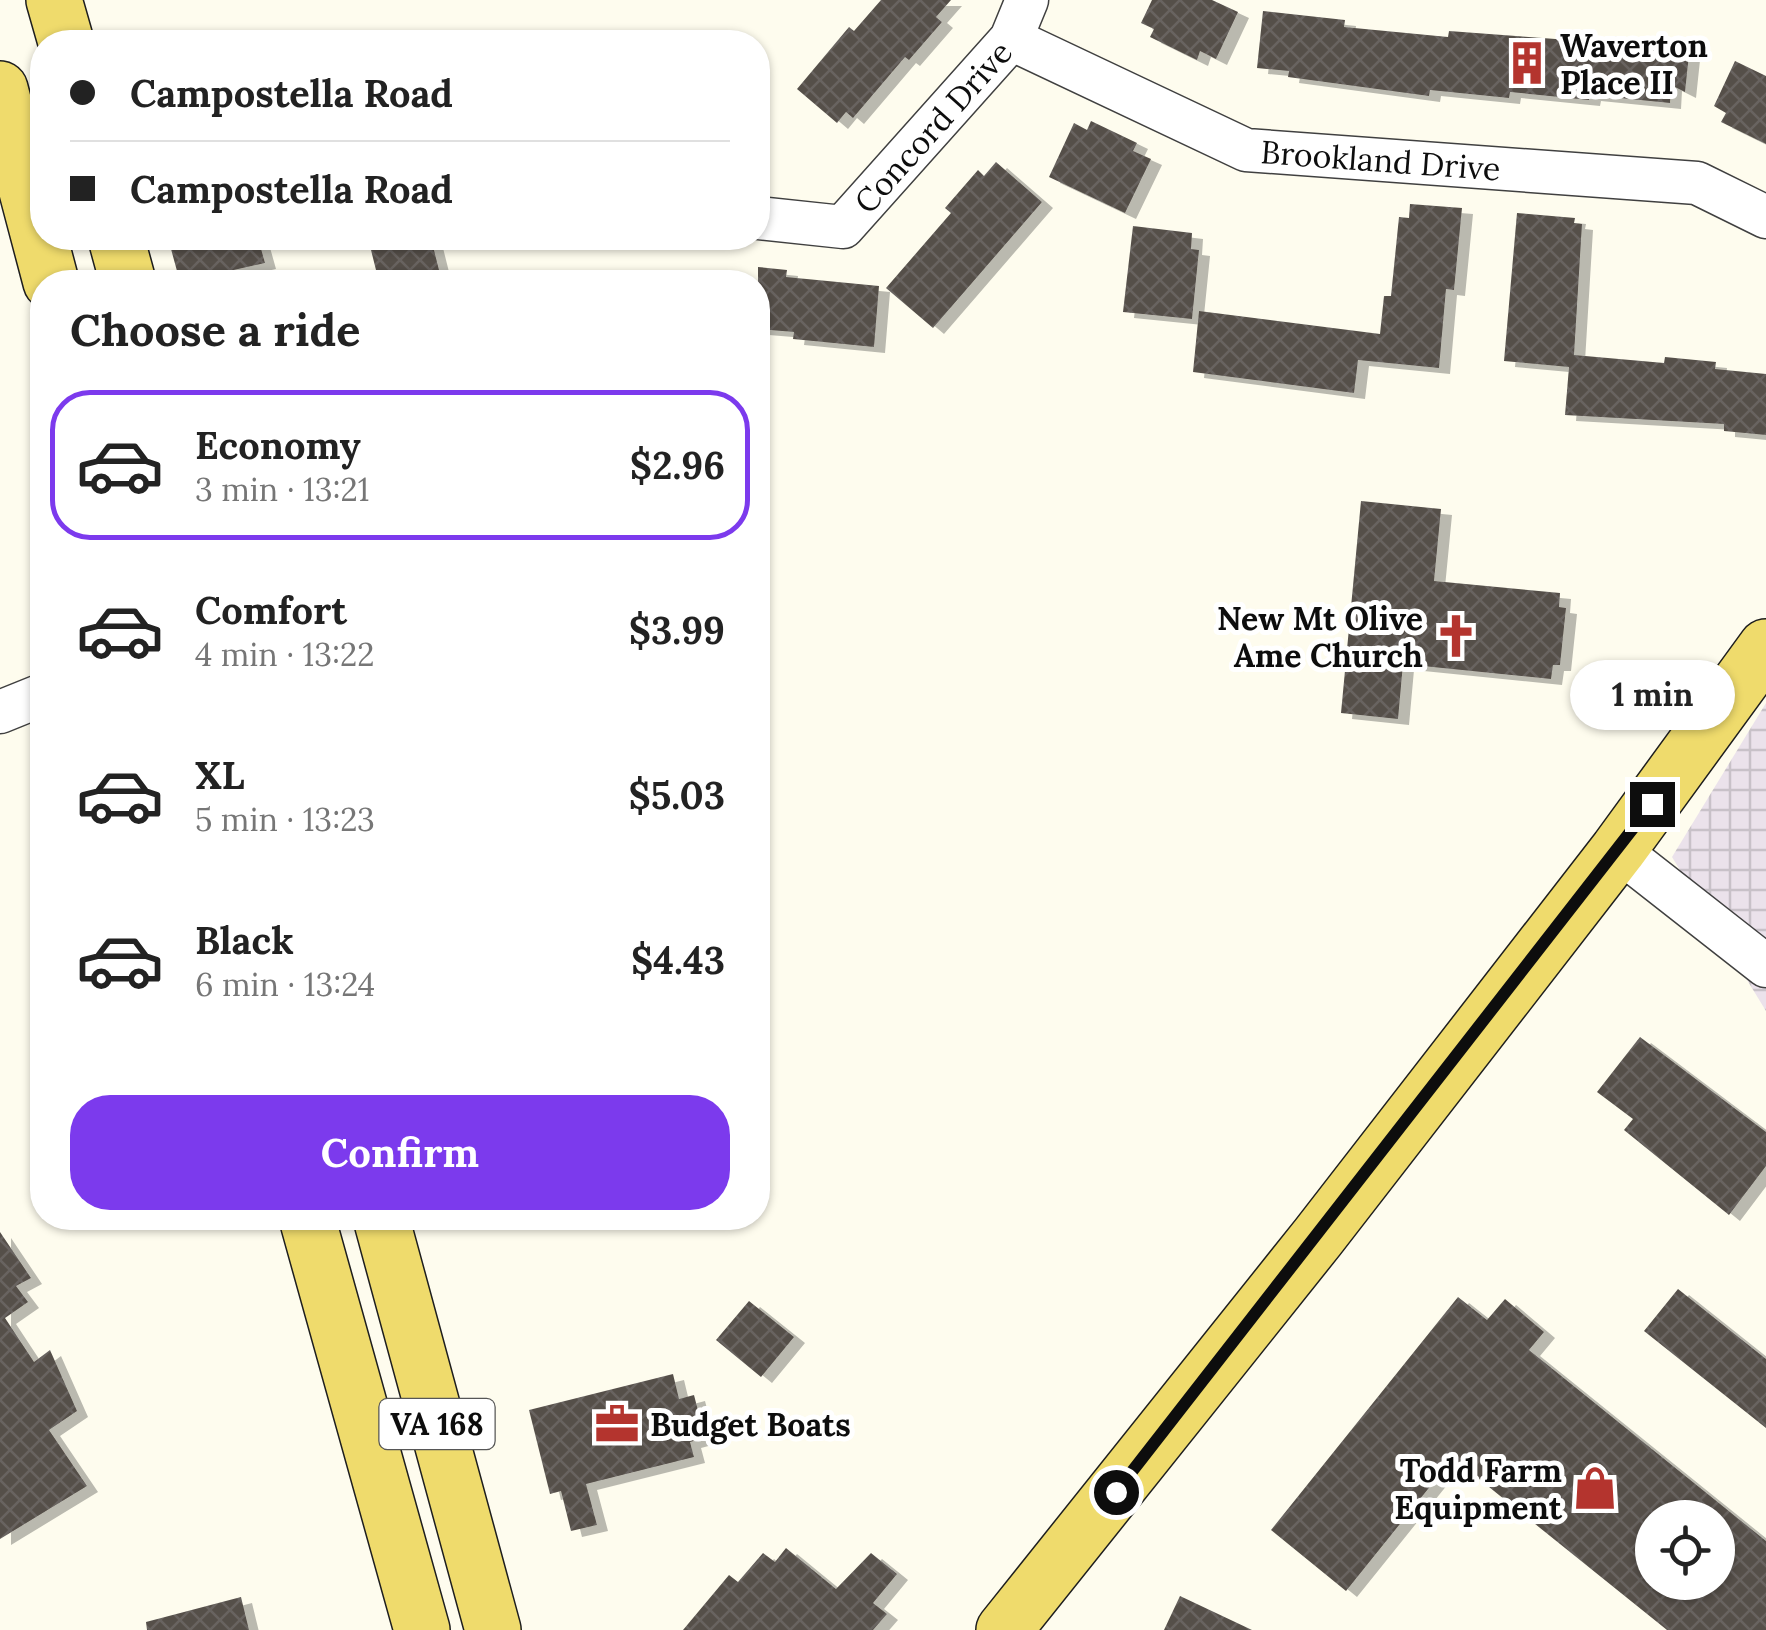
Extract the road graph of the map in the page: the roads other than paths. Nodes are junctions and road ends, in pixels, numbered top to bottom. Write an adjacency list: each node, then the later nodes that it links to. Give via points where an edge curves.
1 (54, 0): 3 (main road)
2 (1019, 19): 6 (street, Brookland Drive, via 1246,150 1697,184); 7 (street, Concord Drive, via 843,227)
3 (63, 30)
4 (0, 89): 5 (main road)
5 (30, 200)
6 (1766, 217)
7 (770, 219)
8 (1766, 648): 11 (main road)
9 (30, 700): 10 (street)
10 (0, 712)
11 (1618, 850): 12 (street); 17 (main road)
12 (1766, 966)
13 (310, 1230): 15 (main road, VA 168)
14 (384, 1230): 16 (main road, VA 168)
15 (422, 1630)
16 (493, 1630)
17 (1004, 1630)

